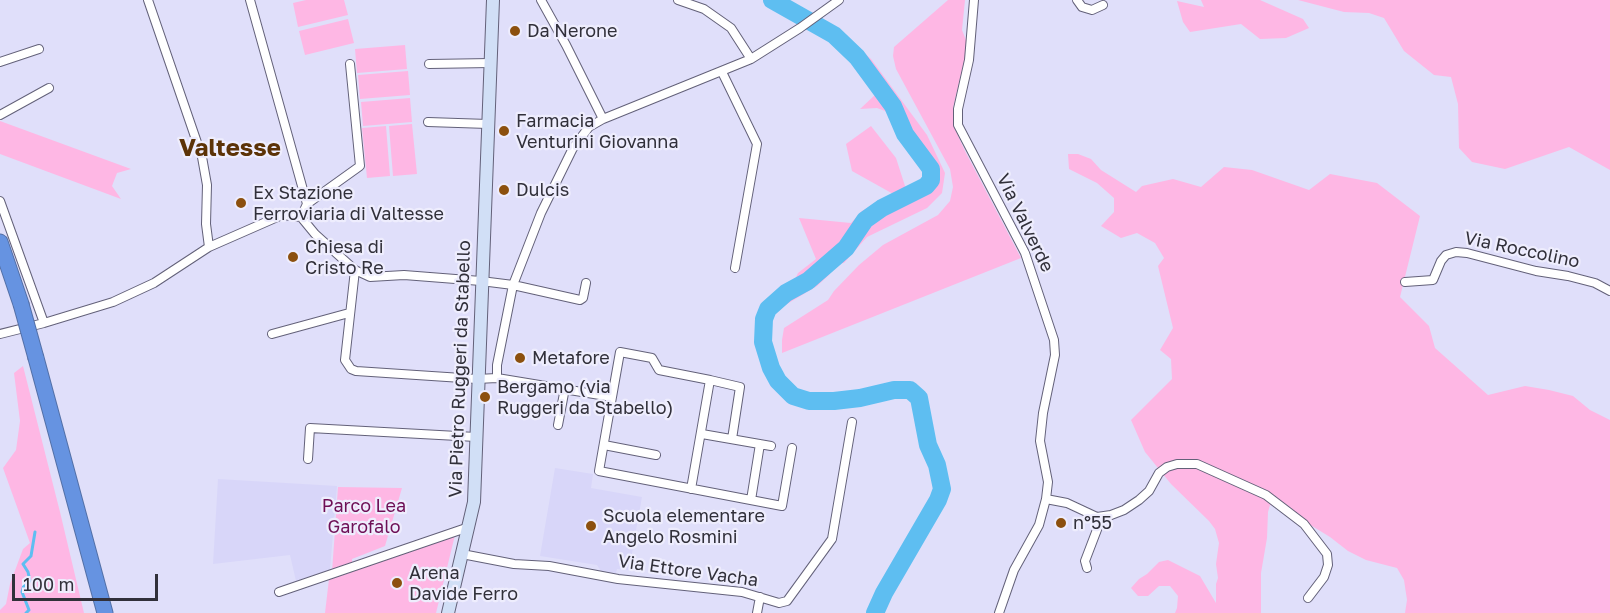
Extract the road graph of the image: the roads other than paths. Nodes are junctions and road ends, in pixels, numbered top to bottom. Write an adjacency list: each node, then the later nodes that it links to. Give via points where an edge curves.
1 (148, 0): 26 (street, via 202,157)
2 (250, 0): 23 (street)
3 (493, 0): 14 (street, Via Pietro Ruggeri da Stabello)
4 (541, 0): 19 (street)
5 (678, 0): 11 (street, via 704,9 731,28)
6 (839, 0): 11 (street)
7 (974, 0): 60 (street, Via Valverde, via 958,125 1025,253 1053,334 1055,355 1040,441 1048,482)
8 (1077, 0): 9 (street, via 1082,7 1092,10)
9 (1103, 5)
10 (39, 49): 12 (street)
11 (751, 59): 16 (street)
12 (0, 62)
13 (429, 63): 14 (street)
14 (490, 63): 21 (street, Via Pietro Ruggeri da Stabello)
15 (350, 64): 23 (street, via 360,166)
16 (722, 72): 19 (street); 27 (street, via 757,144)
17 (49, 88): 18 (street)
18 (0, 115)
19 (603, 119): 33 (street, via 589,127 573,148 541,213)
20 (428, 122): 21 (street)
21 (488, 124): 30 (street, Via Pietro Ruggeri da Stabello)
22 (0, 201): 37 (street)
23 (307, 204): 24 (street)
24 (301, 217): 26 (street, via 282,215); 29 (street)
25 (0, 242): 35 (highway)
26 (209, 247): 37 (street, via 154,283 112,302)
27 (735, 268)
28 (0, 270): 35 (highway)
29 (355, 270): 30 (street, via 370,277 404,274); 36 (street)
30 (481, 281): 33 (street); 41 (street, Via Pietro Ruggeri da Stabello)
31 (1405, 282): 34 (street, Via Roccolino, via 1433,280 1441,261 1456,252 1568,276)
32 (586, 284): 33 (street, via 580,300)
33 (513, 285): 42 (street)
34 (1610, 291)
35 (16, 306): 40 (highway)
36 (349, 314): 39 (street); 44 (street, via 345,360 351,369)
37 (44, 323): 38 (street)
38 (0, 334)
39 (272, 334)
40 (31, 359): 69 (highway); 70 (highway)
41 (478, 365): 42 (street); 44 (street, Via Pietro Ruggeri da Stabello)
42 (497, 365): 43 (street)
43 (497, 378): 44 (street); 46 (street)
44 (477, 379): 51 (street, Via Pietro Ruggeri da Stabello)
45 (710, 380): 47 (street, via 659,370 652,358 620,352); 50 (street); 52 (street, via 740,387)
46 (565, 388): 47 (street); 49 (street)
47 (612, 397): 54 (street)
48 (852, 422): 67 (street, Via Ettore Vacha, via 832,539 790,599 779,603)
49 (558, 425)
50 (702, 434): 52 (street); 59 (street)
51 (476, 437): 58 (street, via 310,428); 63 (street, Via Pietro Ruggeri da Stabello, via 474,502)
52 (732, 439): 53 (street)
53 (760, 444): 55 (street); 61 (street)
54 (604, 445): 57 (street); 59 (street, via 599,471)
55 (771, 446)
56 (792, 448): 61 (street, via 782,506)
57 (656, 455)
58 (309, 459)
59 (691, 489): 61 (street)
60 (1047, 499): 62 (street, via 1067,503); 73 (street, Via Valverde)
61 (751, 500)
62 (1097, 518): 65 (street, via 1098,526 1085,561); 68 (street, via 1124,510 1139,500 1167,467 1197,464 1266,495 1304,524 1327,554 1328,565)
63 (469, 527): 64 (street, Via Pietro Ruggeri da Stabello); 66 (street)
64 (462, 554): 67 (street, Via Ettore Vacha); 71 (street, Via Pietro Ruggeri da Stabello)
65 (1087, 568)
66 (279, 592)
67 (760, 597): 72 (street)
68 (1308, 598)
69 (95, 613)
70 (105, 613)
71 (448, 613)
72 (757, 613)
73 (999, 613)

